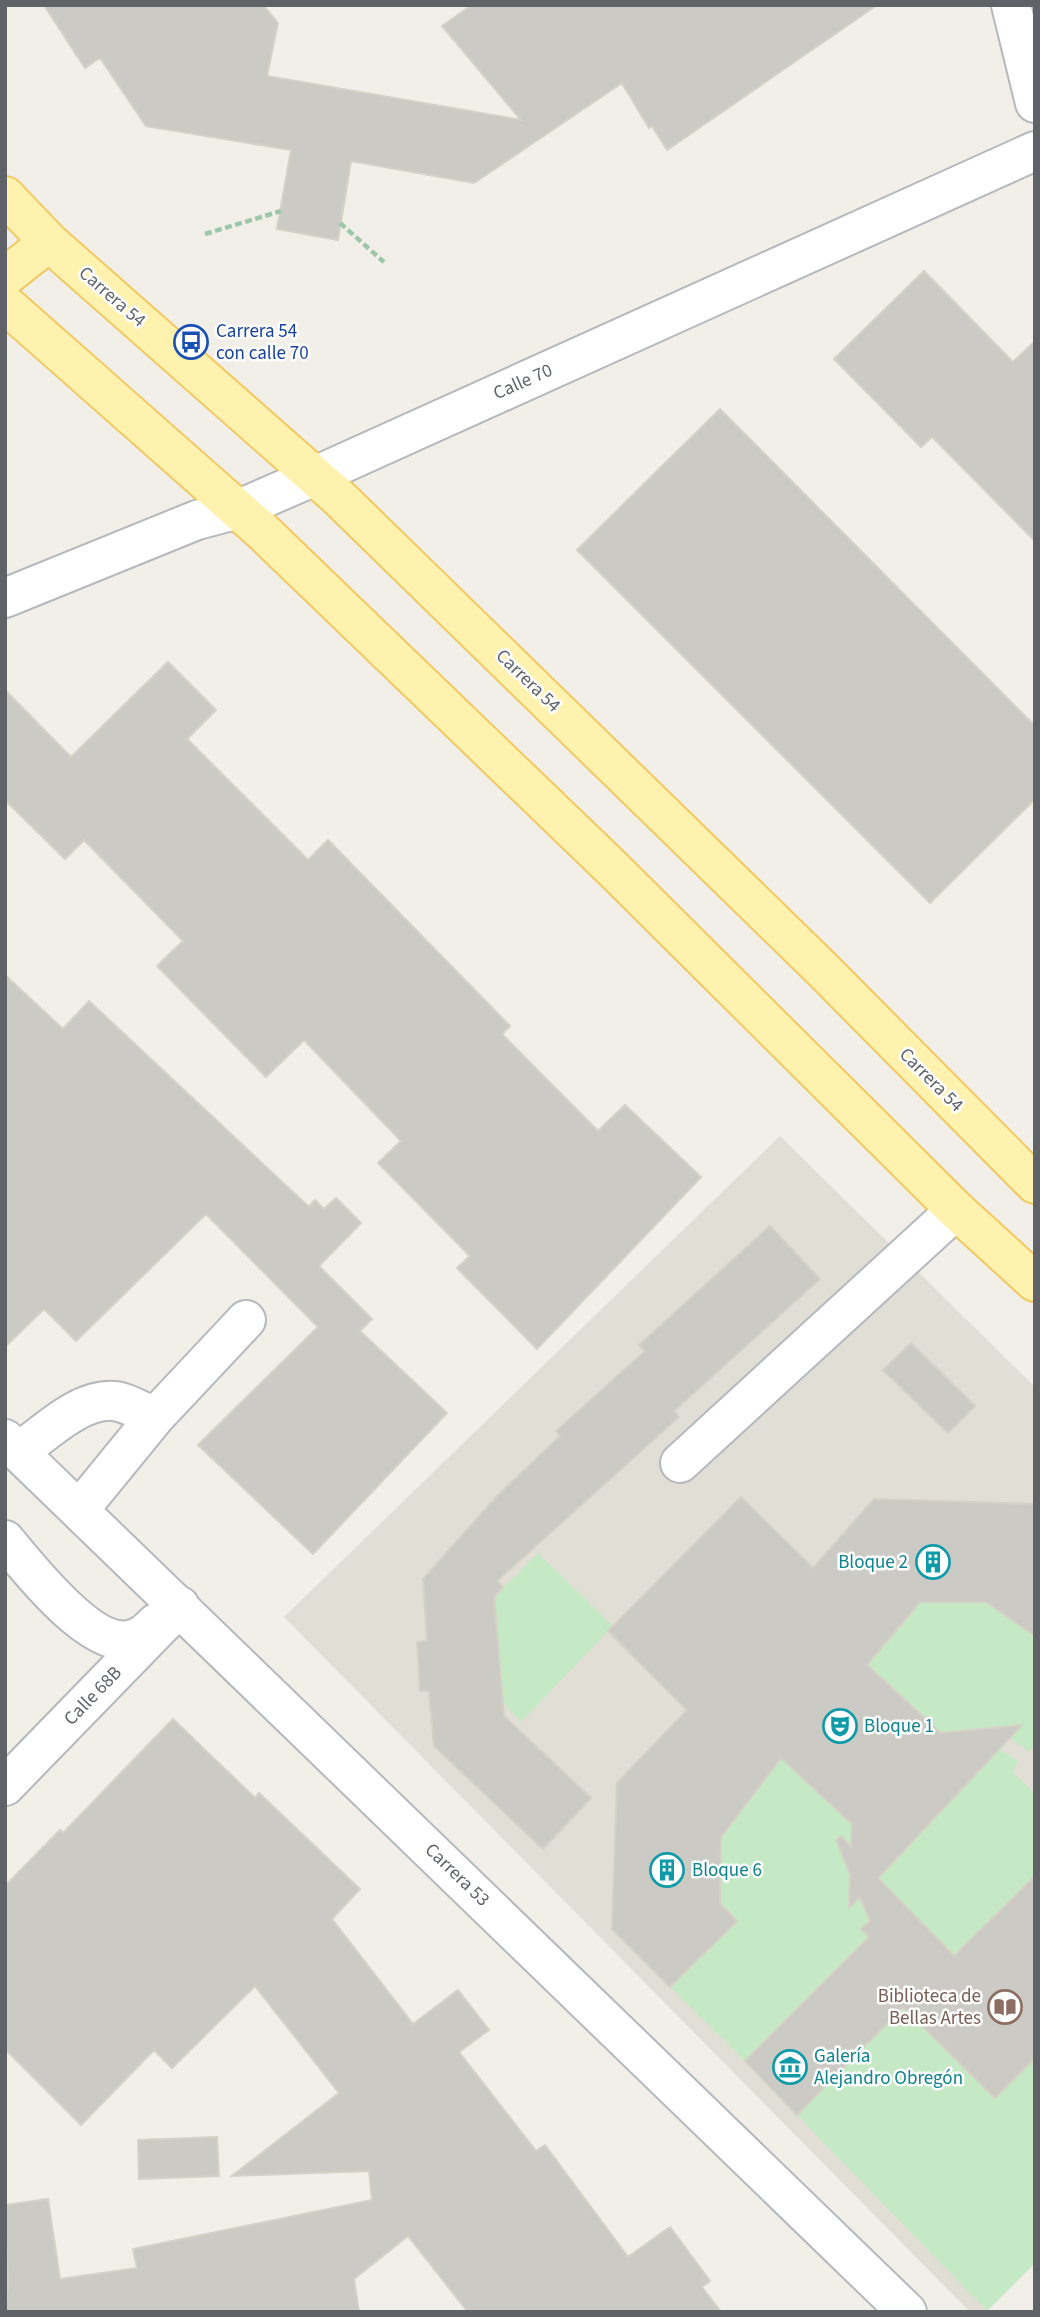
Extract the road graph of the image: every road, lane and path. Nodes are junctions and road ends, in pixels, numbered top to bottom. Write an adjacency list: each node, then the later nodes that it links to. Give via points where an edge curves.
1 (1011, 5): 2 (street)
2 (1035, 103)
3 (1035, 151): 12 (street, Calle 70)
4 (5, 196): 8 (main road, Carrera 54)
5 (281, 211): 7 (path)
6 (340, 223): 9 (path)
7 (205, 234)
8 (49, 242): 10 (main road); 12 (main road, Carrera 54)
9 (384, 262)
10 (5, 277)
11 (5, 304): 13 (main road)
12 (316, 477): 13 (street, Calle 70); 15 (main road, Carrera 54, via 677,827)
13 (239, 509): 14 (street, Calle 70, via 197,520); 16 (main road, via 612,868)
14 (5, 598)
15 (1035, 1184)
16 (956, 1210): 17 (main road); 21 (street)
17 (1035, 1282)
18 (246, 1320): 19 (street)
19 (155, 1417): 20 (street, via 116,1401 98,1402); 22 (street)
20 (12, 1445): 22 (street, Carrera 53)
21 (680, 1463)
22 (79, 1510): 24 (street, Carrera 53)
23 (5, 1540): 24 (street, via 60,1602 102,1635 128,1640 143,1636)
24 (178, 1605): 25 (street, Calle 68B); 26 (street, Carrera 53)
25 (5, 1786)
26 (907, 2312)

